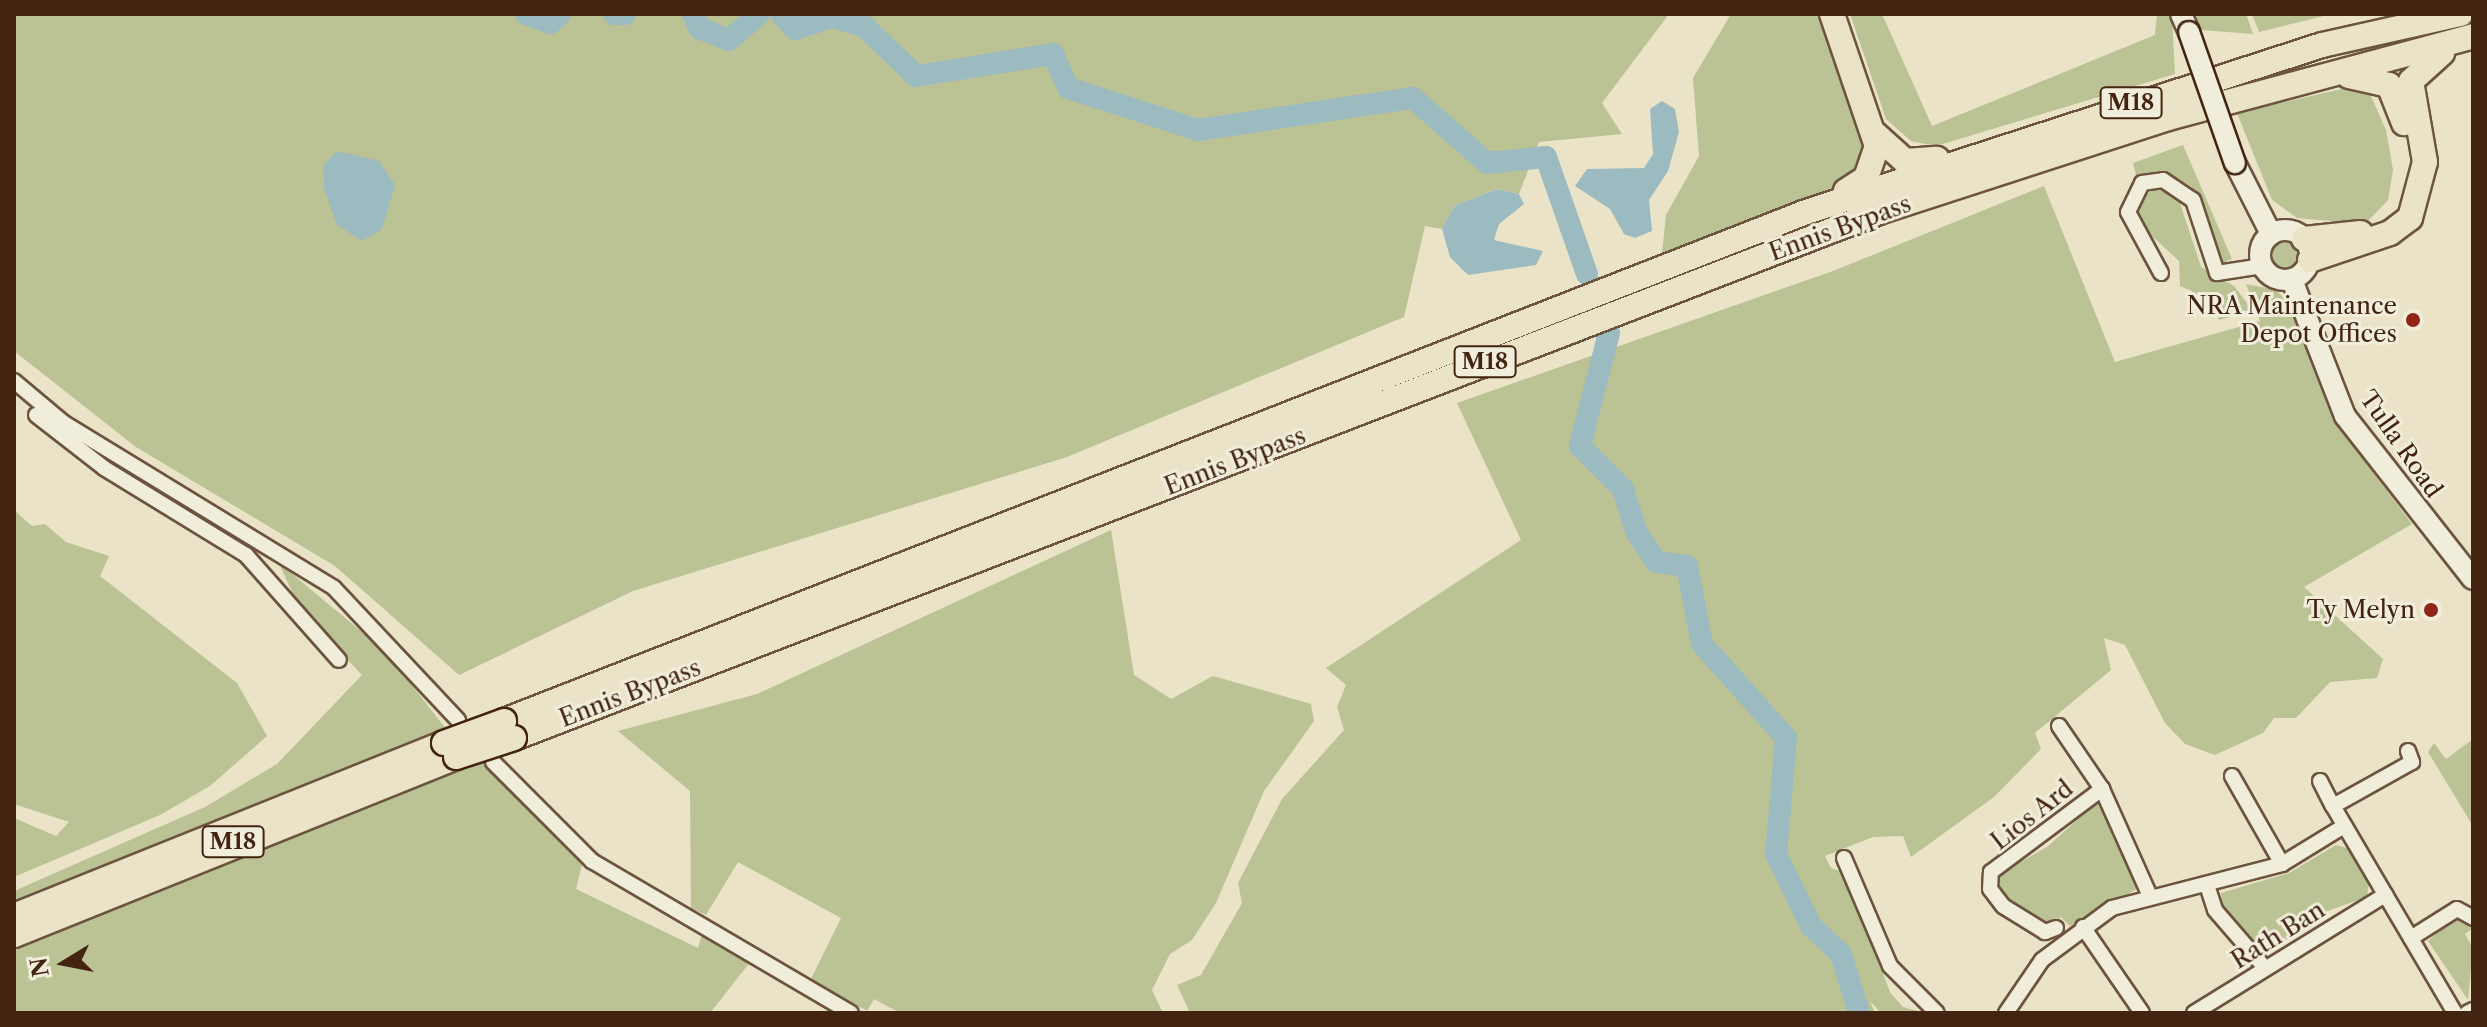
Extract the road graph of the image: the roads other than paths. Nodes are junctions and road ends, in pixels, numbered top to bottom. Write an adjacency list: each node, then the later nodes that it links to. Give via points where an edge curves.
1 (1832, 14): 7 (highway)
2 (2461, 14): 6 (highway, Ennis Bypass / M18, via 2322,45)
3 (2185, 23): 9 (main road, bridge, via 2235,163)
4 (2473, 38): 5 (highway, Ennis Bypass / M18); 10 (highway, via 2437,55 2411,81 2425,162 2410,218 2390,233)
5 (2320, 77): 10 (highway, via 2361,75 2389,85 2414,185 2395,220); 24 (highway, Ennis Bypass / M18, via 2153,123 1850,223)
6 (2034, 133): 7 (highway, via 1920,163 1894,155); 8 (highway, Ennis Bypass / M18)
7 (1875, 134): 8 (highway, via 1866,178)
8 (1806, 212): 24 (highway, Ennis Bypass / M18)
9 (2271, 234): 10 (main road, via 2290,231); 11 (main road)
10 (2307, 250): 13 (main road)
11 (2262, 266): 12 (street, via 2217,273 2193,200 2163,180 2142,183 2128,212); 13 (main road, via 2271,276)
12 (2161, 273)
13 (2292, 280): 20 (main road, Tulla Road, via 2345,416)
14 (14, 381): 16 (street)
15 (36, 415): 17 (street)
16 (113, 452): 17 (street); 18 (street)
17 (104, 468): 19 (street)
18 (274, 547): 19 (street); 22 (street, via 376,627)
19 (258, 569): 21 (street)
20 (2473, 579)
21 (339, 660)
22 (458, 720)
23 (2059, 726): 30 (street, Lios Ard)
24 (509, 729): 25 (highway, Ennis Bypass / M18, bridge)
25 (450, 750): 40 (highway, Ennis Bypass / M18); 44 (highway, Ennis Bypass / M18)
26 (2408, 751): 31 (street, via 2412,762)
27 (493, 762): 48 (street, via 592,861)
28 (2232, 776): 34 (street)
29 (2320, 781): 31 (street)
30 (2102, 789): 36 (street, Lios Ard); 43 (street, Lios Ard, via 1991,872 1990,889 2003,906 2045,932)
31 (2333, 806): 32 (street)
32 (2344, 826): 34 (street); 37 (street)
33 (1844, 858): 49 (street, via 1890,966)
34 (2282, 864): 35 (street)
35 (2207, 885): 36 (street); 46 (street, via 2215,910)
36 (2149, 894): 42 (street)
37 (2385, 895): 45 (street); 46 (street, Rath Ban)
38 (2467, 896): 39 (street)
39 (2457, 909): 41 (street); 45 (street)
40 (14, 916)
41 (2473, 918)
42 (2083, 927): 50 (street, via 2042,960); 51 (street)
43 (2056, 928)
44 (14, 935)
45 (2411, 938): 53 (street)
46 (2265, 968): 52 (street, Rath Ban)
47 (2473, 1010): 54 (street)
48 (851, 1013)
49 (1937, 1013)
50 (2006, 1013)
51 (2142, 1013)
52 (2194, 1013)
53 (2455, 1013)
54 (2467, 1013)

